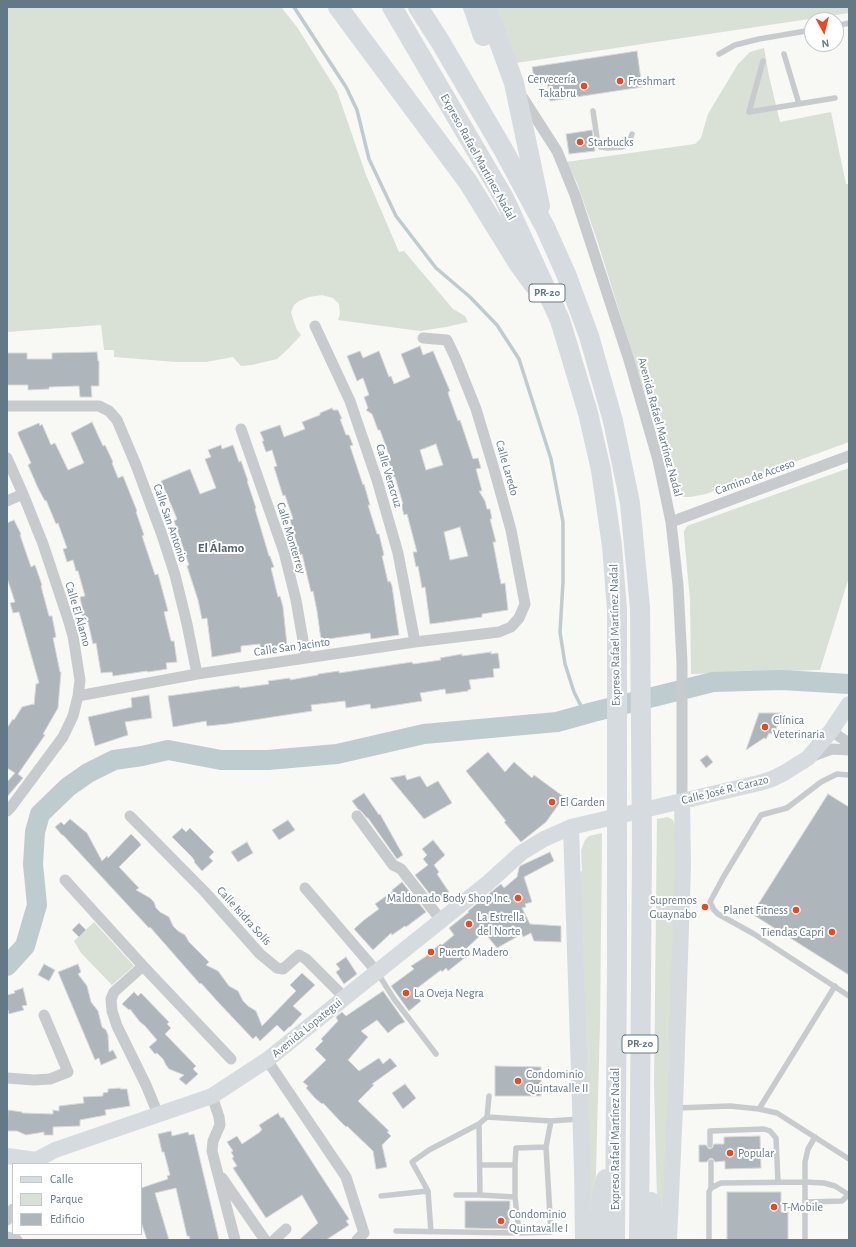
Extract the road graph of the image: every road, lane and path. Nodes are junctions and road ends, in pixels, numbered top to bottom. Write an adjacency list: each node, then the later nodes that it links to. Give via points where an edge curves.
1 (338, 7): 16 (highway, via 468,182 518,264)
2 (392, 7): 16 (highway, Expreso Rafael Martínez Nadal / PR-20, via 504,198)
3 (418, 7): 15 (highway, Expreso Rafael Martínez Nadal / PR-20, via 504,151)
4 (484, 9): 9 (highway); 14 (highway, via 499,81)
5 (804, 31): 6 (lane, via 735,45)
6 (720, 54)
7 (784, 54): 11 (lane)
8 (763, 61): 11 (lane, via 749,112)
9 (514, 83): 14 (highway); 25 (street, Avenida Rafael Martínez Nadal, via 557,151 575,195 629,360 658,460)
10 (835, 98): 11 (lane)
11 (799, 104)
12 (594, 111): 13 (lane, via 600,147 622,147 629,143)
13 (632, 134)
14 (533, 169): 15 (highway)
15 (545, 227): 67 (highway, Expreso Rafael Martínez Nadal / PR-20, via 589,336 613,422 630,503 640,608)
16 (560, 320): 65 (highway, Expreso Rafael Martínez Nadal / PR-20, via 588,413 601,470 612,546 617,610)
17 (315, 326): 27 (street, Calle Veracruz, via 350,402 378,480 398,553)
18 (423, 338): 26 (street, Calle Laredo, via 447,340 476,409 511,530 525,604 519,618)
19 (7, 406): 29 (street, Calle San Antonio, via 99,406 109,411 117,420 136,464 175,575)
20 (241, 429): 28 (street, Calle Monterrey, via 284,552)
21 (849, 456): 25 (street, Camino de Acceso)
22 (7, 458): 23 (street, Calle El Álamo)
23 (23, 494): 24 (street); 30 (street, Calle El Álamo, via 43,544 73,636 80,680)
24 (7, 501)
25 (671, 522): 37 (street, Avenida Rafael Martínez Nadal, via 678,585 682,662)
26 (511, 627): 27 (street, Calle San Jacinto, via 499,632)
27 (415, 642): 28 (street, Calle San Jacinto)
28 (306, 658): 29 (street, Calle San Jacinto)
29 (197, 674): 30 (street, Calle San Jacinto)
30 (78, 696): 38 (street, Calle El Álamo, via 64,737)
31 (845, 711): 32 (street, Calle José R. Carazo)
32 (831, 732): 33 (street); 35 (street, Calle José R. Carazo)
33 (849, 743)
34 (849, 750): 35 (street, via 832,749)
35 (808, 758): 37 (street, Calle José R. Carazo, via 766,781)
36 (849, 775): 47 (lane, via 837,774 821,782 787,808 761,815 710,902 718,914)
37 (682, 801): 41 (street, Calle José R. Carazo); 57 (street, via 683,865)
38 (7, 811)
39 (130, 816): 49 (street, Calle Isidra Solís, via 271,964 283,969 299,955)
40 (357, 816): 44 (street, via 393,865 401,869)
41 (571, 827): 44 (street, Avenida Lopategui, via 549,836 521,853); 61 (street)
42 (65, 880): 45 (street)
43 (305, 888): 46 (street)
44 (441, 920): 46 (street, Avenida Lopategui)
45 (143, 966): 52 (street); 59 (street, via 114,992 112,1011)
46 (377, 972): 49 (street, Avenida Lopategui); 51 (lane)
47 (834, 986): 48 (lane); 58 (lane)
48 (849, 996)
49 (345, 998): 53 (street, Avenida Lopategui)
50 (44, 1015): 54 (street, via 68,1072 50,1079)
51 (436, 1054)
52 (231, 1059)
53 (267, 1060): 55 (street, Avenida Lopategui); 97 (street, via 346,1176 364,1233)
54 (7, 1078)
55 (212, 1096): 59 (street, Avenida Lopategui); 75 (street, via 220,1125 212,1140 212,1151)
56 (489, 1096): 60 (lane)
57 (675, 1108): 58 (lane, via 730,1106); 103 (street)
58 (759, 1109): 64 (lane, via 777,1114)
59 (158, 1114): 71 (street, Avenida Lopategui, via 55,1150)
60 (487, 1117): 62 (lane); 63 (lane)
61 (581, 1119): 62 (lane); 98 (street)
62 (551, 1121): 68 (lane)
63 (479, 1124): 73 (lane); 79 (lane, via 429,1150 412,1162)
64 (815, 1138): 70 (lane); 77 (lane, via 806,1153)
65 (615, 1144): 99 (highway, via 602,1195); 100 (highway, Expreso Rafael Martínez Nadal / PR-20)
66 (710, 1144): 76 (lane, via 710,1131 770,1131 776,1138)
67 (640, 1146): 101 (highway, Expreso Rafael Martínez Nadal / PR-20); 102 (highway, via 651,1200)
68 (546, 1147): 74 (lane, via 516,1148); 91 (lane, via 551,1232)
69 (7, 1156): 71 (street, Avenida Lopategui)
70 (849, 1159)
71 (35, 1162)
72 (711, 1162): 78 (lane)
73 (480, 1165): 74 (lane); 81 (lane)
74 (515, 1165): 84 (lane)
75 (218, 1172): 94 (street); 95 (street)
76 (778, 1182): 77 (lane); 78 (lane, via 721,1183)
77 (805, 1182): 82 (lane, via 835,1186); 85 (lane)
78 (711, 1188): 104 (lane)
79 (428, 1191): 83 (lane); 90 (lane)
80 (456, 1195): 81 (lane)
81 (480, 1195): 84 (lane)
82 (849, 1195): 85 (lane, via 842,1201)
83 (380, 1196)
84 (515, 1197): 91 (lane)
85 (805, 1202): 105 (lane)
86 (12, 1211): 87 (street)
87 (7, 1220)
88 (286, 1229): 96 (street)
89 (396, 1231): 90 (lane)
90 (431, 1232): 91 (lane)
91 (519, 1233)
92 (7, 1236): 93 (street)
93 (17, 1240)
94 (235, 1240)
95 (265, 1240)
96 (274, 1240)
97 (357, 1240)
98 (583, 1240)
99 (597, 1240)
100 (615, 1240)
101 (639, 1240)
102 (654, 1240)
103 (669, 1240)
104 (709, 1240)
105 (805, 1240)

